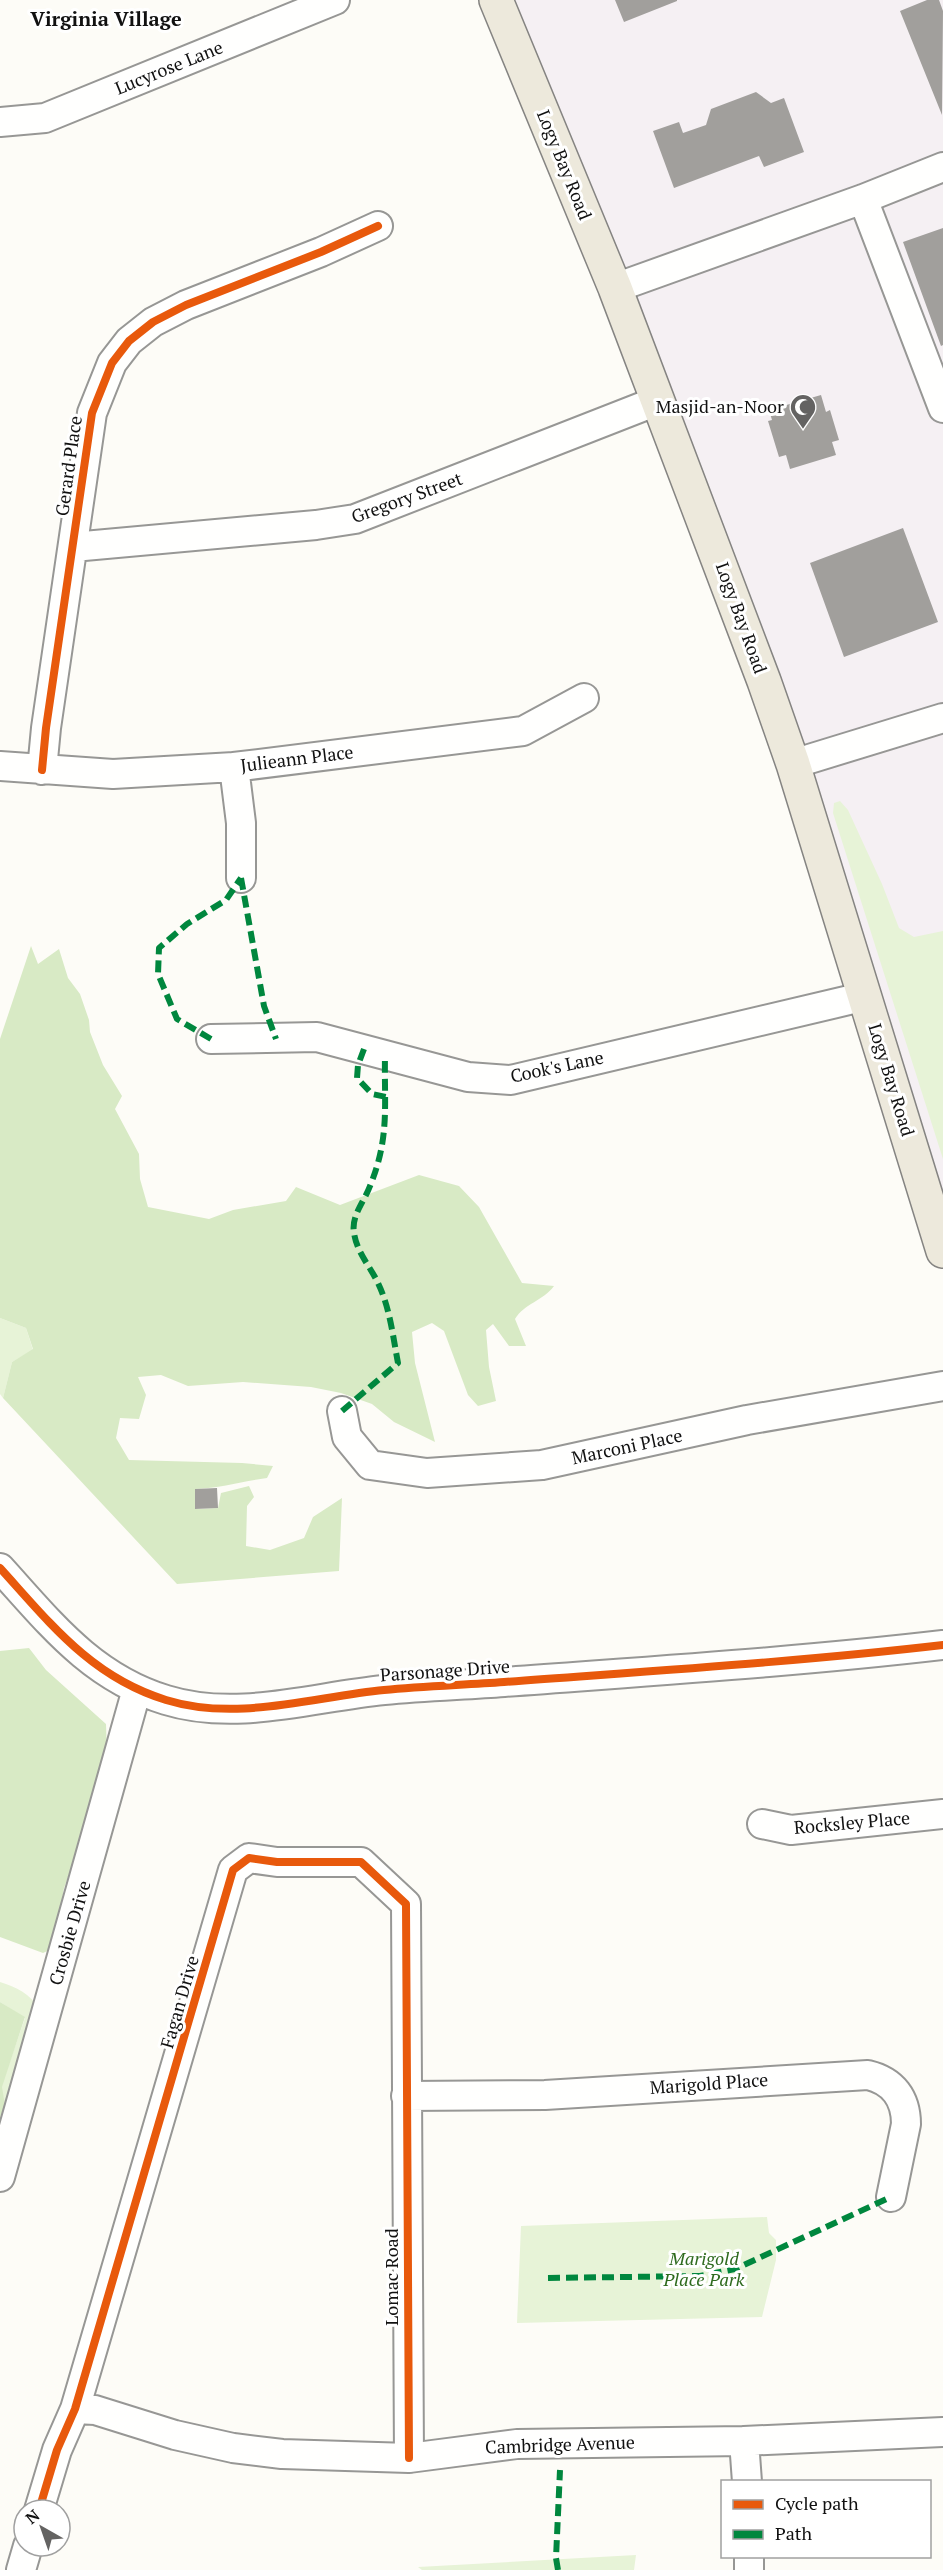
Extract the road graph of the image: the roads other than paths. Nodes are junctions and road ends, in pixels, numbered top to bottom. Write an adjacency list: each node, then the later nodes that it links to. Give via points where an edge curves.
1 (335, 0): 3 (street, Lucyrose Lane, via 67,110 45,118)
2 (496, 0): 7 (main road, Logy Bay Road)
3 (0, 122)
4 (943, 167): 5 (street)
5 (863, 199): 7 (street); 9 (street)
6 (378, 226): 10 (street, Gerard Place, via 186,305 153,322 129,341 112,363 92,413)
7 (615, 288): 8 (main road, Logy Bay Road)
8 (657, 401): 10 (street, Gregory Street, via 355,519); 13 (main road, Logy Bay Road, via 706,522)
9 (943, 408)
10 (73, 547): 16 (street, Gerard Place)
11 (584, 698): 15 (street, Julieann Place, via 523,731)
12 (943, 718): 13 (street)
13 (793, 764): 18 (main road, Logy Bay Road)
14 (0, 766): 16 (street, Julieann Place)
15 (234, 767): 16 (street, Julieann Place, via 113,774); 17 (street, via 241,823)
16 (42, 770)
17 (241, 878)
18 (866, 996): 19 (street, Cook's Lane, via 511,1080 468,1077 317,1037); 20 (main road, Logy Bay Road)
19 (211, 1039)
20 (943, 1251)
21 (943, 1386): 22 (street, Marconi Place, via 747,1420 542,1465 427,1473 370,1465 347,1437)
22 (342, 1411)
23 (0, 1568): 25 (street, Parsonage Drive, via 74,1648)
24 (943, 1645): 25 (street, Parsonage Drive, via 850,1656 385,1690 208,1710)
25 (137, 1689): 29 (street, Crosbie Drive)
26 (943, 1814): 27 (street, Rocksley Place, via 791,1830)
27 (762, 1824)
28 (406, 2096): 30 (street, Marigold Place, via 545,2095 868,2075 897,2092 906,2113); 31 (street, Fagan Drive, via 406,1904 361,1862 249,1858 233,1870); 34 (street, Lomac Road)
29 (0, 2177)
30 (891, 2198)
31 (75, 2409): 34 (street, Cambridge Avenue, via 95,2410 233,2448 282,2454); 36 (street, Fagan Drive)
32 (943, 2432): 33 (street, Cambridge Avenue)
33 (744, 2440): 34 (street, Cambridge Avenue, via 518,2444); 35 (street)
34 (409, 2458)
35 (747, 2480)
36 (43, 2498)

